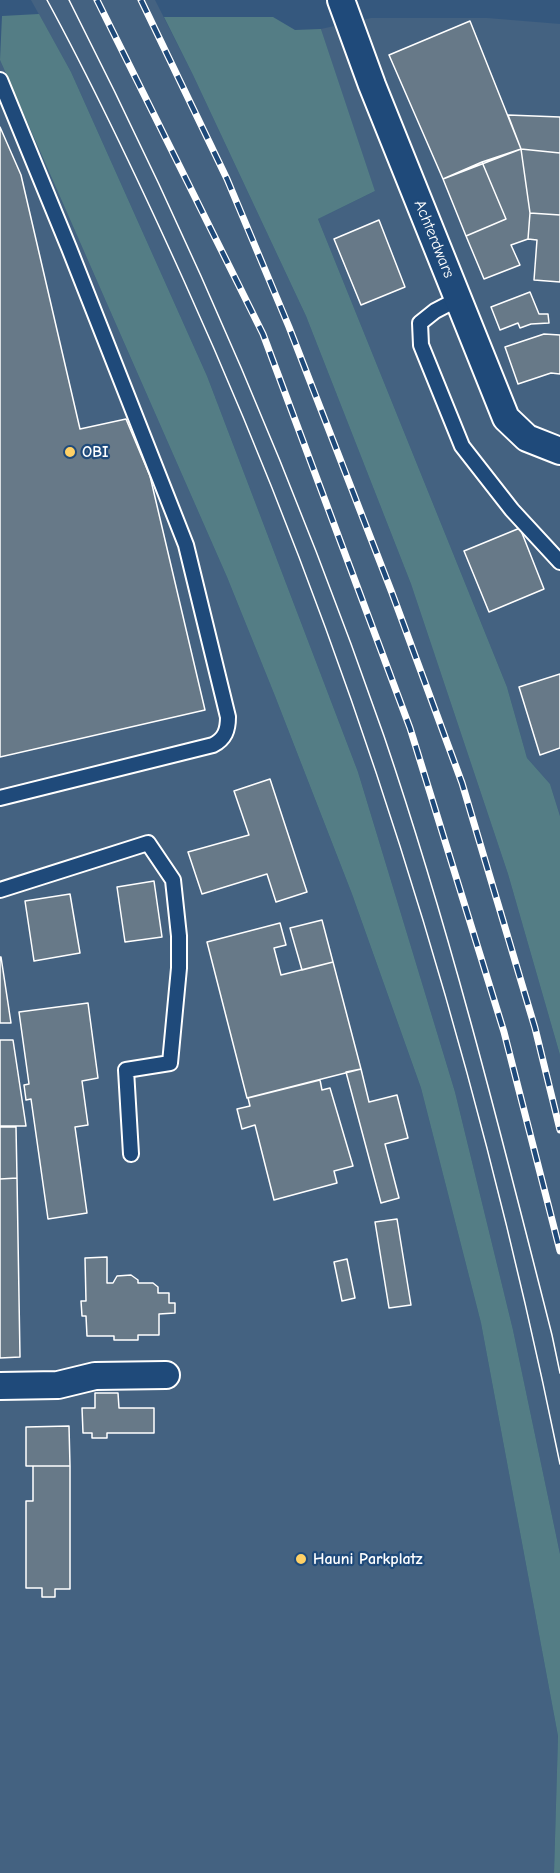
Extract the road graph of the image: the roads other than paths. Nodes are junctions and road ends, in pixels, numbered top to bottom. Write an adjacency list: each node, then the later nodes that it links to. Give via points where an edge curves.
1 (341, 0): 3 (street, Achterdwars)
2 (0, 80): 6 (lane, via 186,545 228,717 226,734 213,745)
3 (458, 299): 4 (street, Achterdwars, via 506,418 527,438); 5 (lane, via 420,323 421,345 462,446 512,510)
4 (560, 451)
5 (560, 562)
6 (0, 798)
7 (0, 890): 8 (lane, via 148,843 173,880 179,968 170,1063 126,1070)
8 (131, 1154)
9 (166, 1375): 10 (street, via 95,1376 58,1385)
10 (0, 1386)

